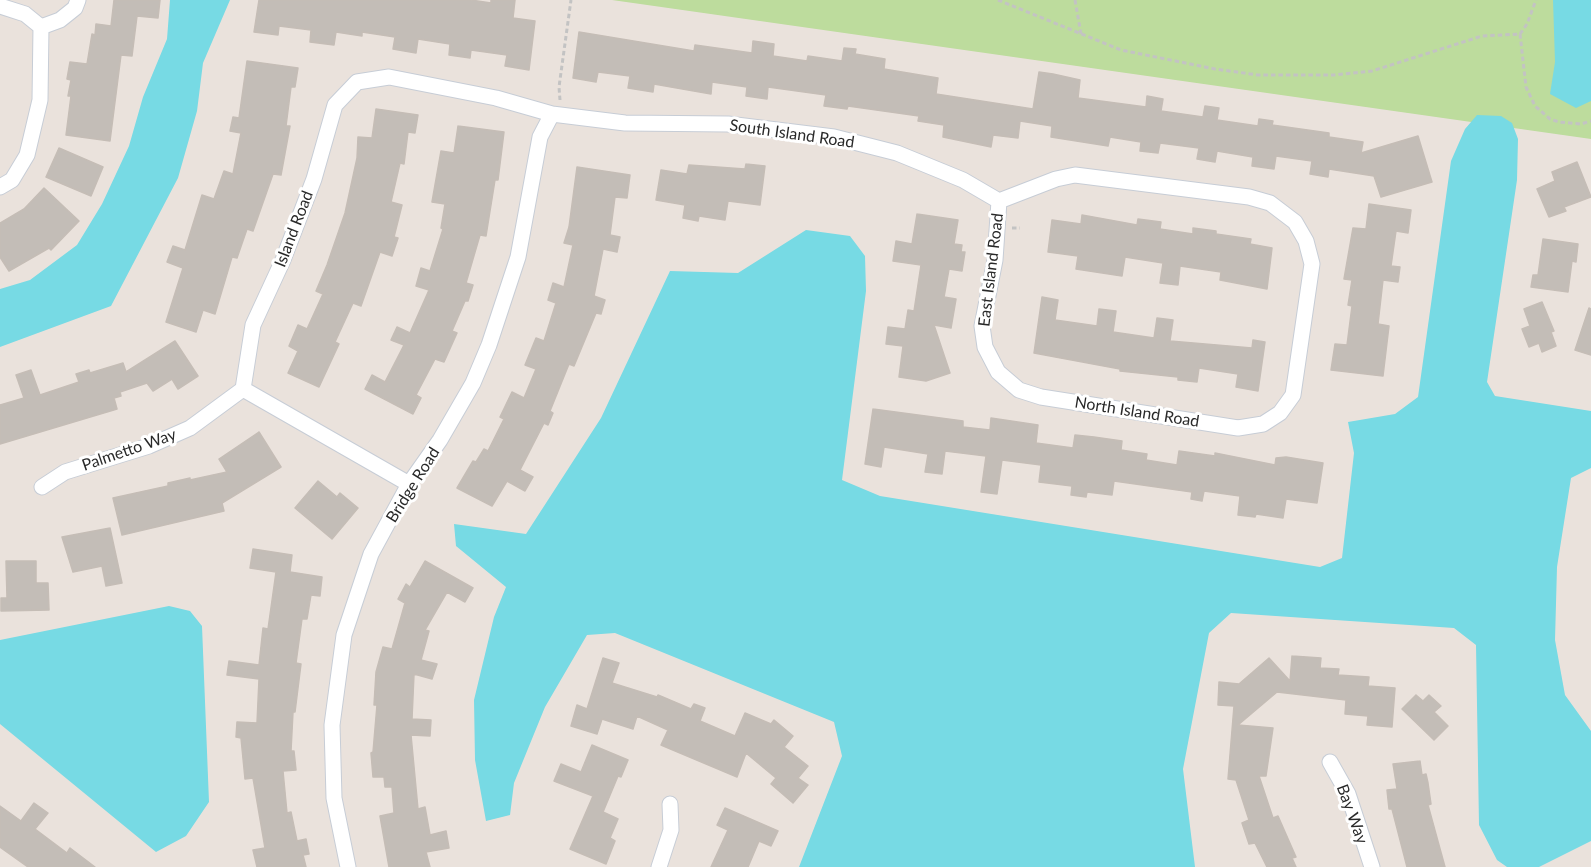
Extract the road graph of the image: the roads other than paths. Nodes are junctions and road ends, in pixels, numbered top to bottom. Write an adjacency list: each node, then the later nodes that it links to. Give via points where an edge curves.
1 (78, 0): 3 (street, via 75,8 60,20)
2 (0, 6): 3 (street, via 25,14)
3 (41, 27): 5 (street, via 40,99 27,154)
4 (556, 109): 6 (street, South Island Road, via 625,123 728,124 834,137 897,153 963,180); 8 (street, Island Road, via 389,77 357,82 335,105 314,179 253,325); 9 (street, Bridge Road, via 540,137 518,257 489,345 441,441)
5 (6, 184)
6 (999, 201): 7 (street, East Island Road, via 995,260 982,326 985,347); 7 (street, North Island Road, via 1056,179 1093,175 1249,197 1270,203 1295,222 1306,241 1312,264 1293,395 1280,413 1263,424 1238,428 1041,397 1019,390)
7 (998, 372)
8 (243, 389): 9 (street); 10 (street, Palmetto Way, via 190,428 149,447 65,472)
9 (409, 484): 13 (street, Bridge Road, via 371,554 344,635 332,725 334,798)
10 (42, 487)
11 (1330, 762): 15 (street, Bay Way, via 1348,794)
12 (670, 804): 14 (street, via 671,830)
13 (348, 867)
14 (659, 867)
15 (1372, 867)

